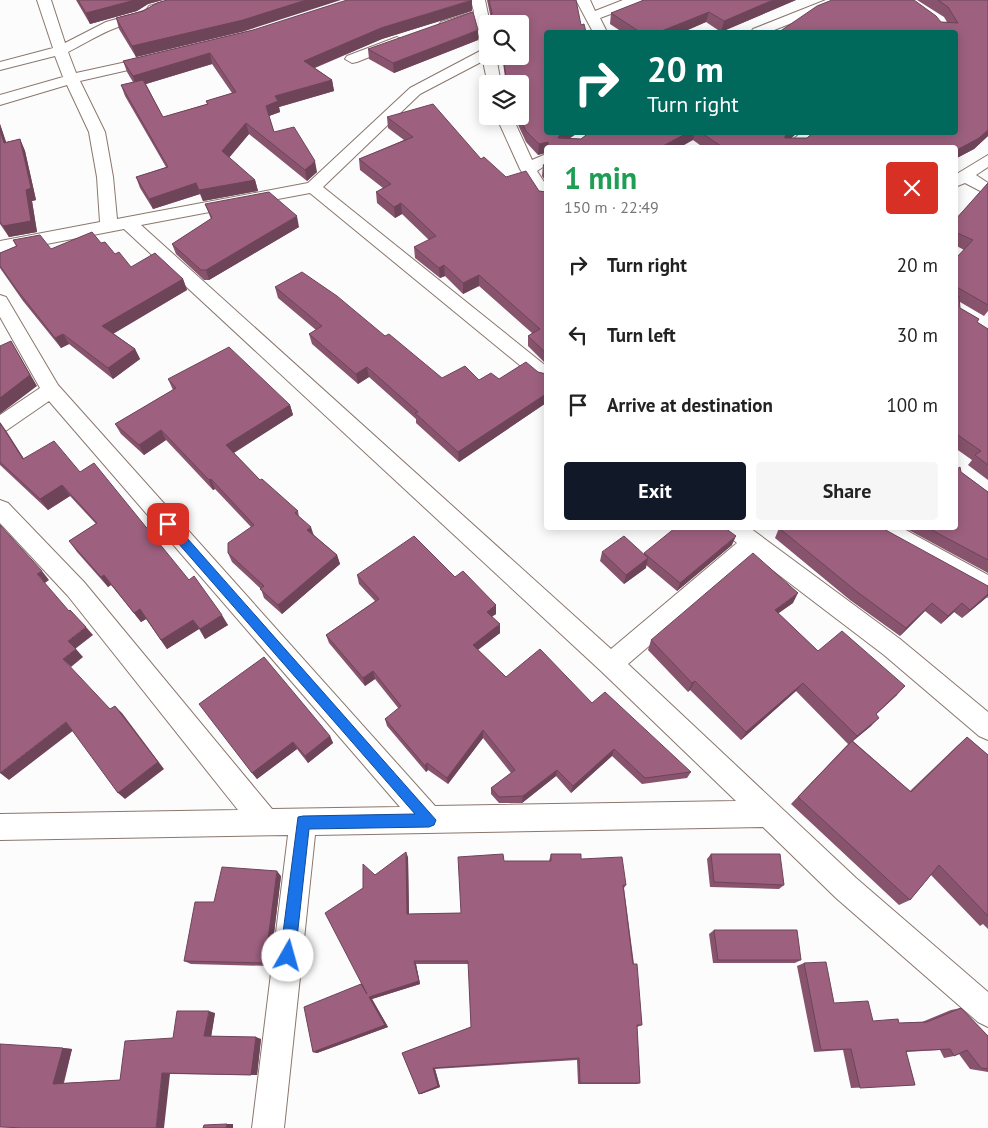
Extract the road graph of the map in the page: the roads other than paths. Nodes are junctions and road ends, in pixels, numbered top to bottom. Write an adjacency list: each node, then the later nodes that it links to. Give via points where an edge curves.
1 (44, 0): 13 (street)
2 (185, 0): 6 (street)
3 (583, 0): 8 (street)
4 (635, 0): 8 (street)
5 (838, 0): 11 (street)
6 (151, 4): 13 (street, via 151,13 111,25)
7 (480, 7): 9 (street)
8 (591, 17): 10 (street)
9 (434, 29)
10 (599, 30)
11 (763, 30)
12 (406, 38): 16 (street)
13 (60, 51): 17 (street); 18 (street)
14 (168, 56): 18 (street)
15 (479, 57): 27 (street, via 415,91)
16 (352, 59)
17 (0, 66)
18 (71, 79): 19 (street); 30 (street, via 97,132 105,177)
19 (0, 100)
20 (508, 125): 25 (street)
21 (809, 135): 22 (street)
22 (795, 145)
23 (544, 160): 25 (street)
24 (988, 160): 26 (street)
25 (528, 169): 29 (street)
26 (960, 179): 28 (street)
27 (313, 187): 30 (street); 33 (street)
28 (988, 190)
29 (544, 194)
30 (119, 225): 31 (street); 41 (street)
31 (0, 247)
32 (0, 301): 34 (street)
33 (544, 374)
34 (50, 390): 35 (street); 44 (street)
35 (0, 425)
36 (0, 509): 46 (street, via 76,588)
37 (737, 530): 39 (street)
38 (887, 530): 40 (street)
39 (753, 543): 41 (street); 42 (street, via 892,647)
40 (988, 587)
41 (611, 664): 43 (street)
42 (988, 728)
43 (769, 814): 44 (street); 48 (street, via 846,888)
44 (429, 820): 45 (street)
45 (303, 822): 46 (street); 49 (street)
46 (266, 823): 47 (street)
47 (0, 827)
48 (988, 1012)
49 (268, 1128)

